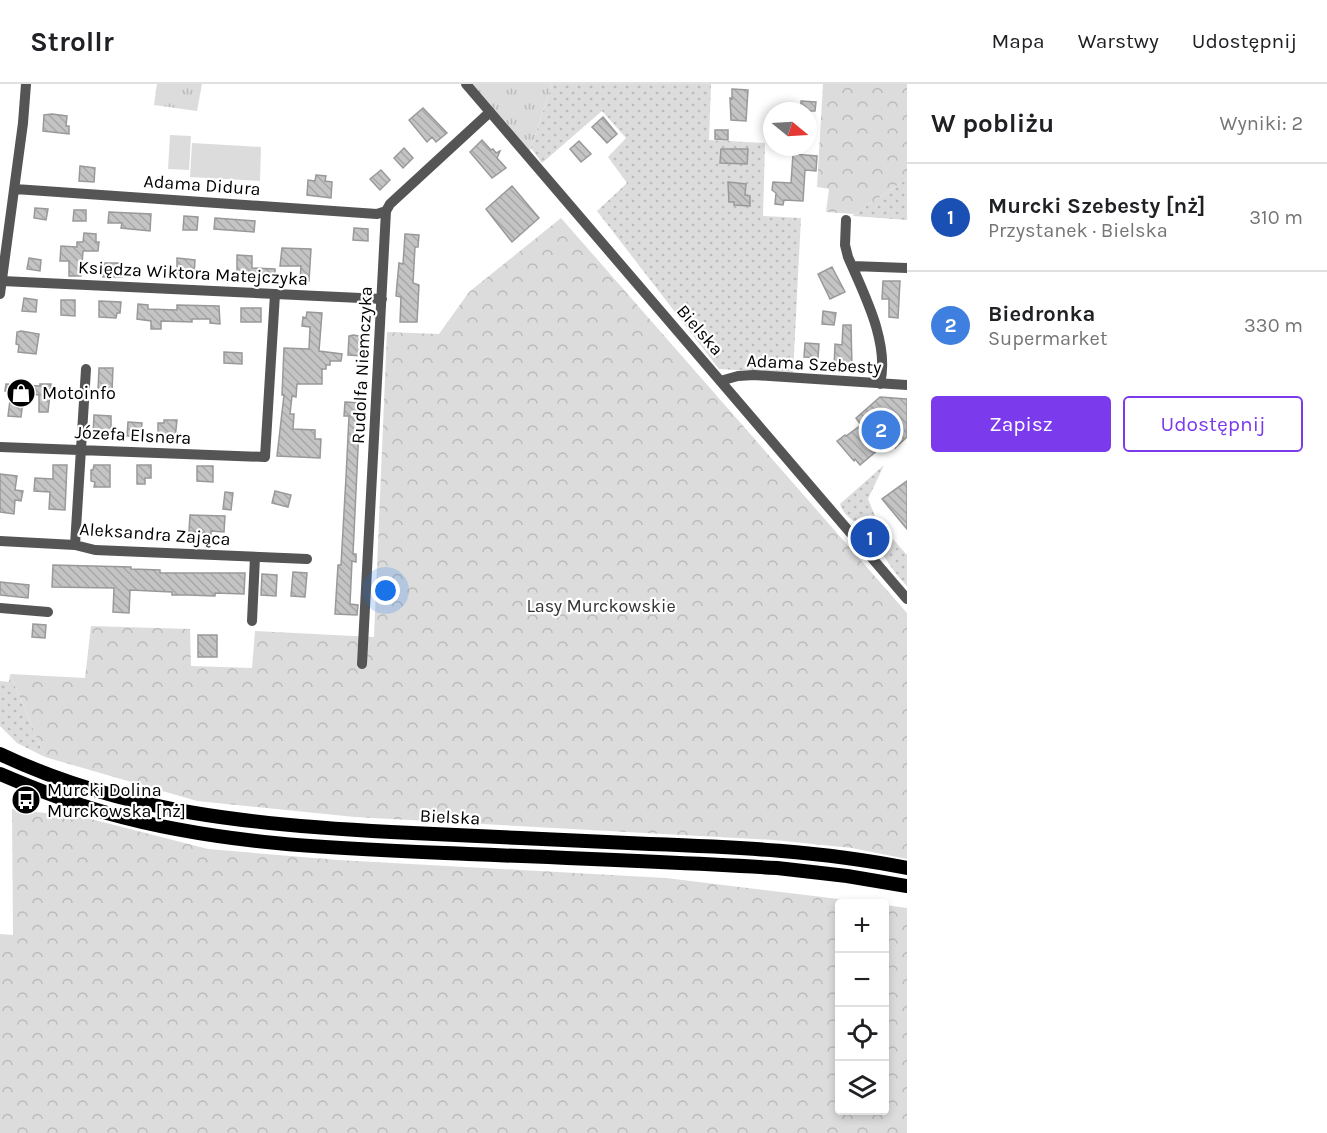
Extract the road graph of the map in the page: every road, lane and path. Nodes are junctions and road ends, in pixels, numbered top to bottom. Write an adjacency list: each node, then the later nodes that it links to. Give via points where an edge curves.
1 (27, 84): 4 (street)
2 (466, 84): 3 (street, Bielska)
3 (490, 112): 5 (street); 13 (street, Bielska)
4 (15, 189): 5 (street, Adama Didura, via 377,214); 9 (street)
5 (386, 211): 11 (street, Rudolfa Niemczyka)
6 (846, 220): 7 (street, via 845,245)
7 (852, 266): 8 (street); 14 (street, via 877,328 883,370)
8 (907, 268)
9 (1, 286): 10 (street, Księdza Wiktora Matejczyka)
10 (275, 294): 11 (street, Księdza Wiktora Matejczyka); 17 (street, Józefa Elsnera, via 265,458)
11 (382, 299): 26 (street, Rudolfa Niemczyka)
12 (86, 369): 17 (street)
13 (720, 381): 14 (street, Adama Szebesty, via 754,375); 22 (street, Bielska)
14 (880, 384): 15 (street, Adama Szebesty)
15 (907, 385)
16 (0, 447): 17 (street, Józefa Elsnera)
17 (82, 449): 19 (street)
18 (0, 541): 19 (street, Aleksandra Zająca)
19 (75, 545): 20 (street, Aleksandra Zająca, via 94,550)
20 (255, 557): 21 (street, Aleksandra Zająca); 25 (street)
21 (307, 559)
22 (907, 599)
23 (0, 608): 24 (street)
24 (48, 612)
25 (252, 621)
26 (362, 664)
27 (0, 754): 29 (main road, Bielska, via 106,794 235,821 322,829 767,850)
28 (0, 774): 30 (main road, Bielska, via 106,813 235,838 318,846 777,868)
29 (907, 868)
30 (907, 886)

